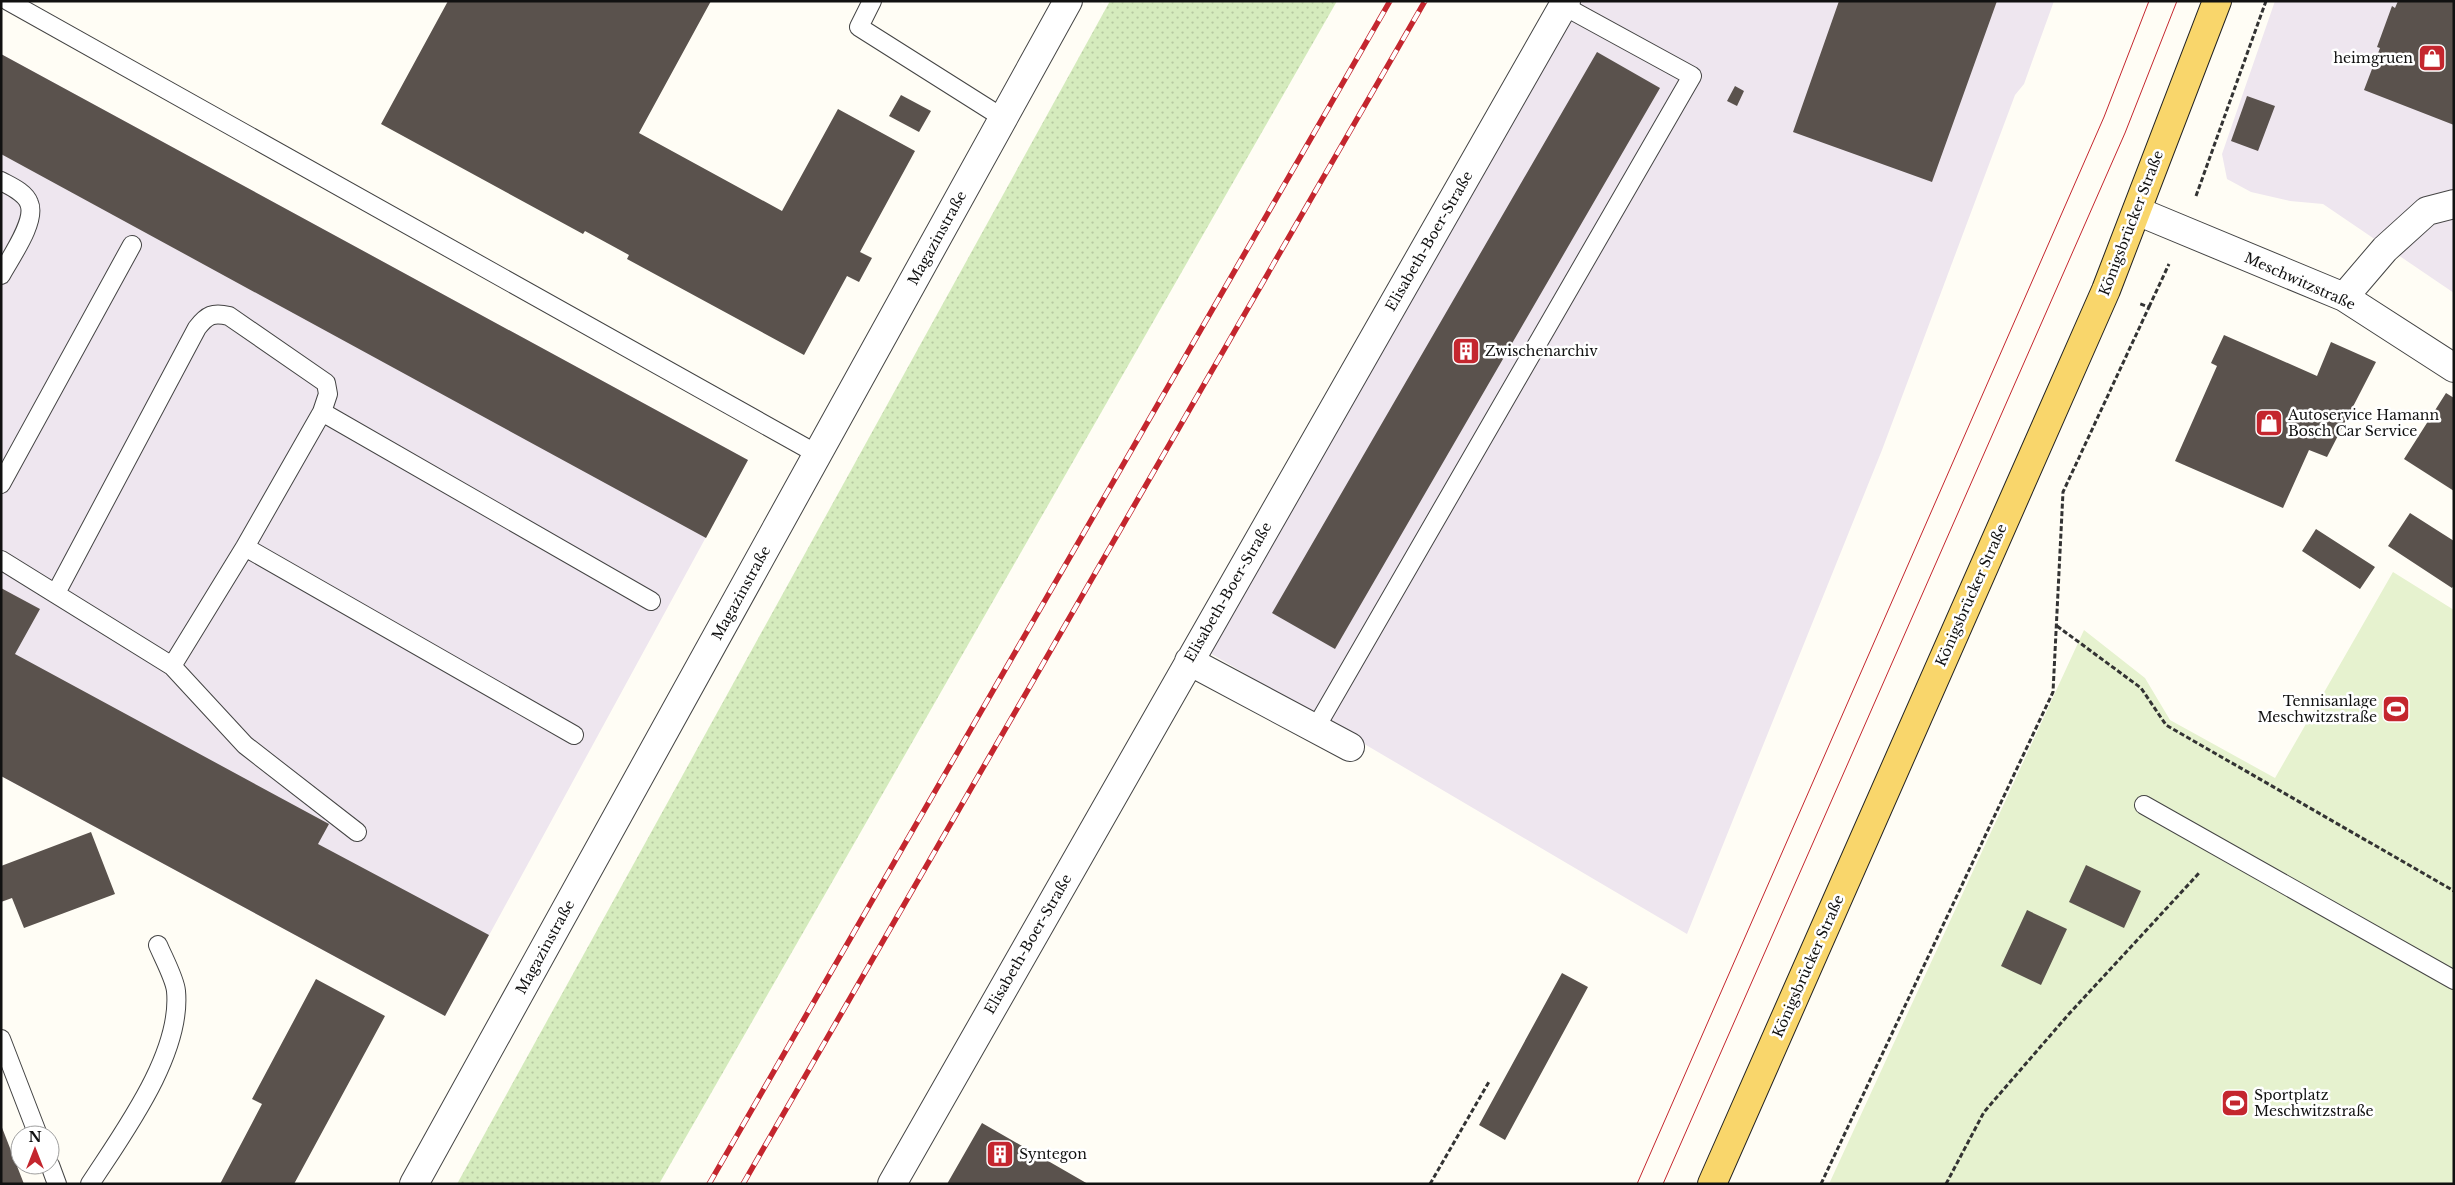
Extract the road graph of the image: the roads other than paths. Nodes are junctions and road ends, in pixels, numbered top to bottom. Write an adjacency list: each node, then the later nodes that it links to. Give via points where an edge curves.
1 (8, 1): 15 (lane)
2 (872, 1): 6 (lane, via 859,27)
3 (1068, 1): 6 (street, Magazinstraße)
4 (2217, 1): 9 (main road, Königsbrücker Straße)
5 (1565, 3): 21 (street, Elisabeth-Boer-Straße); 23 (lane, via 1692,76)
6 (1003, 118): 15 (street, Magazinstraße)
7 (1, 181): 11 (lane, via 29,201 32,215)
8 (2454, 204): 12 (street, via 2427,211 2385,249)
9 (2137, 211): 12 (street, Meschwitzstraße); 35 (main road, Königsbrücker Straße, via 2106,290)
10 (132, 245): 16 (lane)
11 (1, 275)
12 (2344, 297): 13 (street, Meschwitzstraße)
13 (2454, 368)
14 (322, 412): 17 (lane); 19 (lane, via 328,394 326,383 229,316 216,313 206,316); 20 (lane)
15 (817, 454): 33 (street, Magazinstraße)
16 (1, 484)
17 (245, 547): 22 (lane); 24 (lane)
18 (1, 560): 19 (lane)
19 (56, 592): 22 (lane)
20 (651, 601)
21 (1189, 661): 23 (street); 34 (street, Elisabeth-Boer-Straße)
22 (172, 666): 27 (lane, via 244,745)
23 (1315, 729): 25 (street)
24 (574, 735)
25 (1350, 747)
26 (2144, 805): 29 (lane)
27 (357, 832)
28 (158, 945): 32 (lane, via 176,990 173,1029 149,1092)
29 (2454, 980)
30 (1, 1038): 31 (lane)
31 (34, 1125)
32 (90, 1184)
33 (414, 1184)
34 (892, 1184)
35 (1712, 1184)

